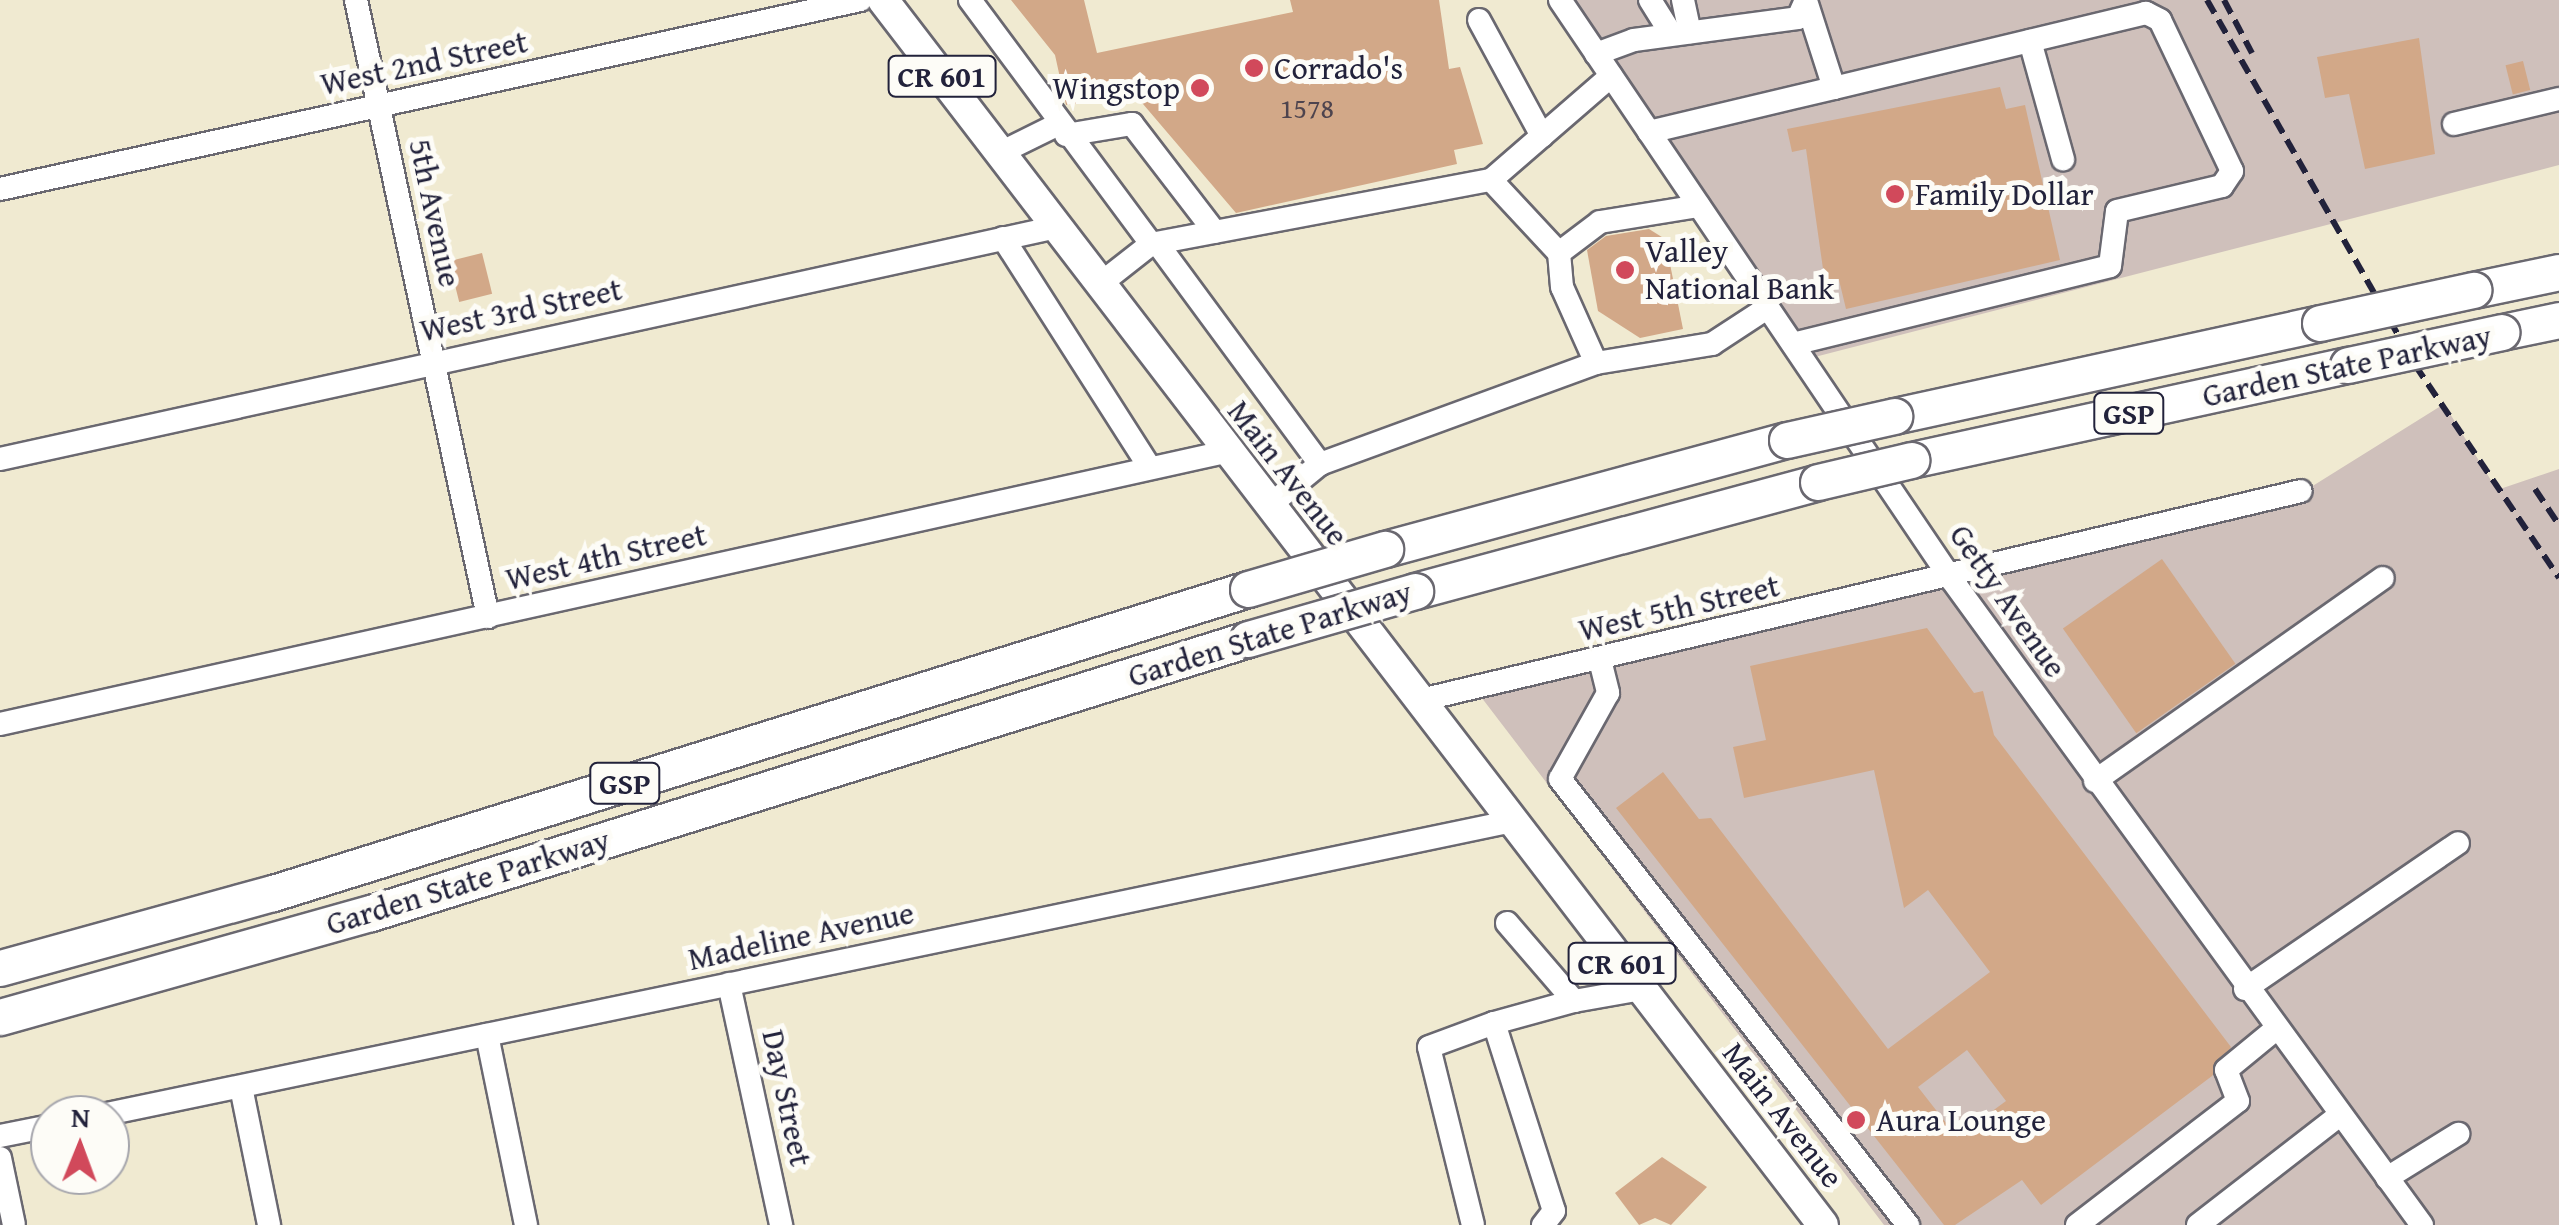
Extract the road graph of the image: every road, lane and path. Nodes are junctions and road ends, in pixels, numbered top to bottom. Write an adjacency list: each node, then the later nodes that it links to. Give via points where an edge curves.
1 (356, 0): 18 (street, 5th Avenue)
2 (860, 0): 18 (street, West 2nd Street)
3 (883, 0): 23 (main road, Main Avenue / CR 601)
4 (970, 0): 20 (street)
5 (1560, 0): 14 (street, Getty Avenue)
6 (1650, 0): 12 (street)
7 (1683, 0): 12 (street)
8 (1744, 0): 11 (street)
9 (1806, 2): 11 (street, via 1798,18); 16 (street)
10 (1480, 20): 22 (street)
11 (1749, 24): 12 (street)
12 (1681, 33): 14 (street)
13 (2030, 41): 16 (street); 24 (street); 37 (street, via 2146,13 2160,20 2232,171 2222,186 2118,212 2110,266)
14 (1596, 54): 15 (street, Getty Avenue)
15 (1611, 76): 21 (street, Getty Avenue); 22 (street)
16 (1834, 88): 21 (street)
17 (2559, 98): 19 (street)
18 (378, 105): 26 (street, West 2nd Street); 38 (street, 5th Avenue)
19 (2454, 124)
20 (1062, 130): 23 (street); 29 (street, via 1132,124); 31 (street)
21 (1649, 132): 27 (street, Getty Avenue)
22 (1542, 136): 25 (street)
23 (1000, 153): 28 (main road, Main Avenue / CR 601)
24 (2063, 158)
25 (1491, 180): 29 (street); 32 (street)
26 (0, 189)
27 (1699, 206): 32 (street, via 1600,222); 35 (street, Getty Avenue)
28 (1057, 227): 30 (street, West 3rd Street); 34 (main road, Main Avenue / CR 601)
29 (1215, 232): 31 (street)
30 (1004, 238): 38 (street, West 3rd Street); 43 (street)
31 (1154, 243): 34 (street); 42 (street)
32 (1559, 253): 39 (street, via 1562,287)
33 (2559, 272): 56 (highway, Garden State Parkway / GSP, bridge, via 1787,440 1385,549 273,894)
34 (1100, 284): 40 (main road, Main Avenue / CR 601)
35 (1767, 308): 37 (street, Getty Avenue); 39 (street, via 1712,344)
36 (2559, 320): 61 (highway, Garden State Parkway / GSP, bridge, via 1910,460 1414,591 354,918)
37 (1793, 344): 47 (street, Getty Avenue)
38 (434, 362): 41 (street, West 3rd Street); 48 (street, 5th Avenue)
39 (1596, 363): 42 (street)
40 (1225, 452): 43 (street, West 4th Street); 45 (main road, Main Avenue / CR 601)
41 (0, 458)
42 (1320, 464): 45 (street)
43 (1150, 468): 48 (street, West 4th Street)
44 (2301, 490): 47 (street, West 5th Street, via 2060,545)
45 (1270, 505): 50 (main road, Main Avenue / CR 601)
46 (2383, 578): 52 (street)
47 (1952, 580): 49 (street, West 5th Street); 52 (street, Getty Avenue)
48 (488, 616): 51 (street, West 4th Street)
49 (1600, 660): 50 (street, West 5th Street); 80 (street, via 1608,694 1560,779)
50 (1421, 700): 53 (main road, Main Avenue / CR 601)
51 (0, 724)
52 (2095, 781): 58 (street, Getty Avenue)
53 (1513, 821): 57 (street, Madeline Avenue); 59 (main road, Main Avenue / CR 601)
54 (2458, 843): 58 (street)
55 (1508, 924): 60 (street)
56 (0, 968)
57 (729, 984): 64 (street, Madeline Avenue); 76 (street, Day Street)
58 (2246, 989): 63 (street, Getty Avenue)
59 (1642, 990): 60 (street); 79 (main road, Main Avenue / CR 601)
60 (1574, 1002): 62 (street)
61 (0, 1017)
62 (1494, 1023): 77 (street, via 1429,1048); 78 (street, via 1554,1211)
63 (2276, 1029): 67 (street, Getty Avenue); 81 (street, via 2226,1070 2238,1101)
64 (486, 1035): 65 (street, Madeline Avenue); 75 (street)
65 (241, 1087): 66 (street, Madeline Avenue); 74 (street)
66 (130, 1109)
67 (2340, 1115): 72 (street, Getty Avenue); 82 (street)
68 (30, 1130): 70 (street)
69 (2458, 1134): 72 (street)
70 (0, 1136)
71 (0, 1158): 73 (street)
72 (2387, 1178): 83 (street, Getty Avenue)
73 (14, 1225)
74 (269, 1225)
75 (526, 1225)
76 (781, 1225)
77 (1473, 1225)
78 (1544, 1225)
79 (1823, 1225)
80 (1908, 1225)
81 (2077, 1225)
82 (2198, 1225)
83 (2422, 1225)

